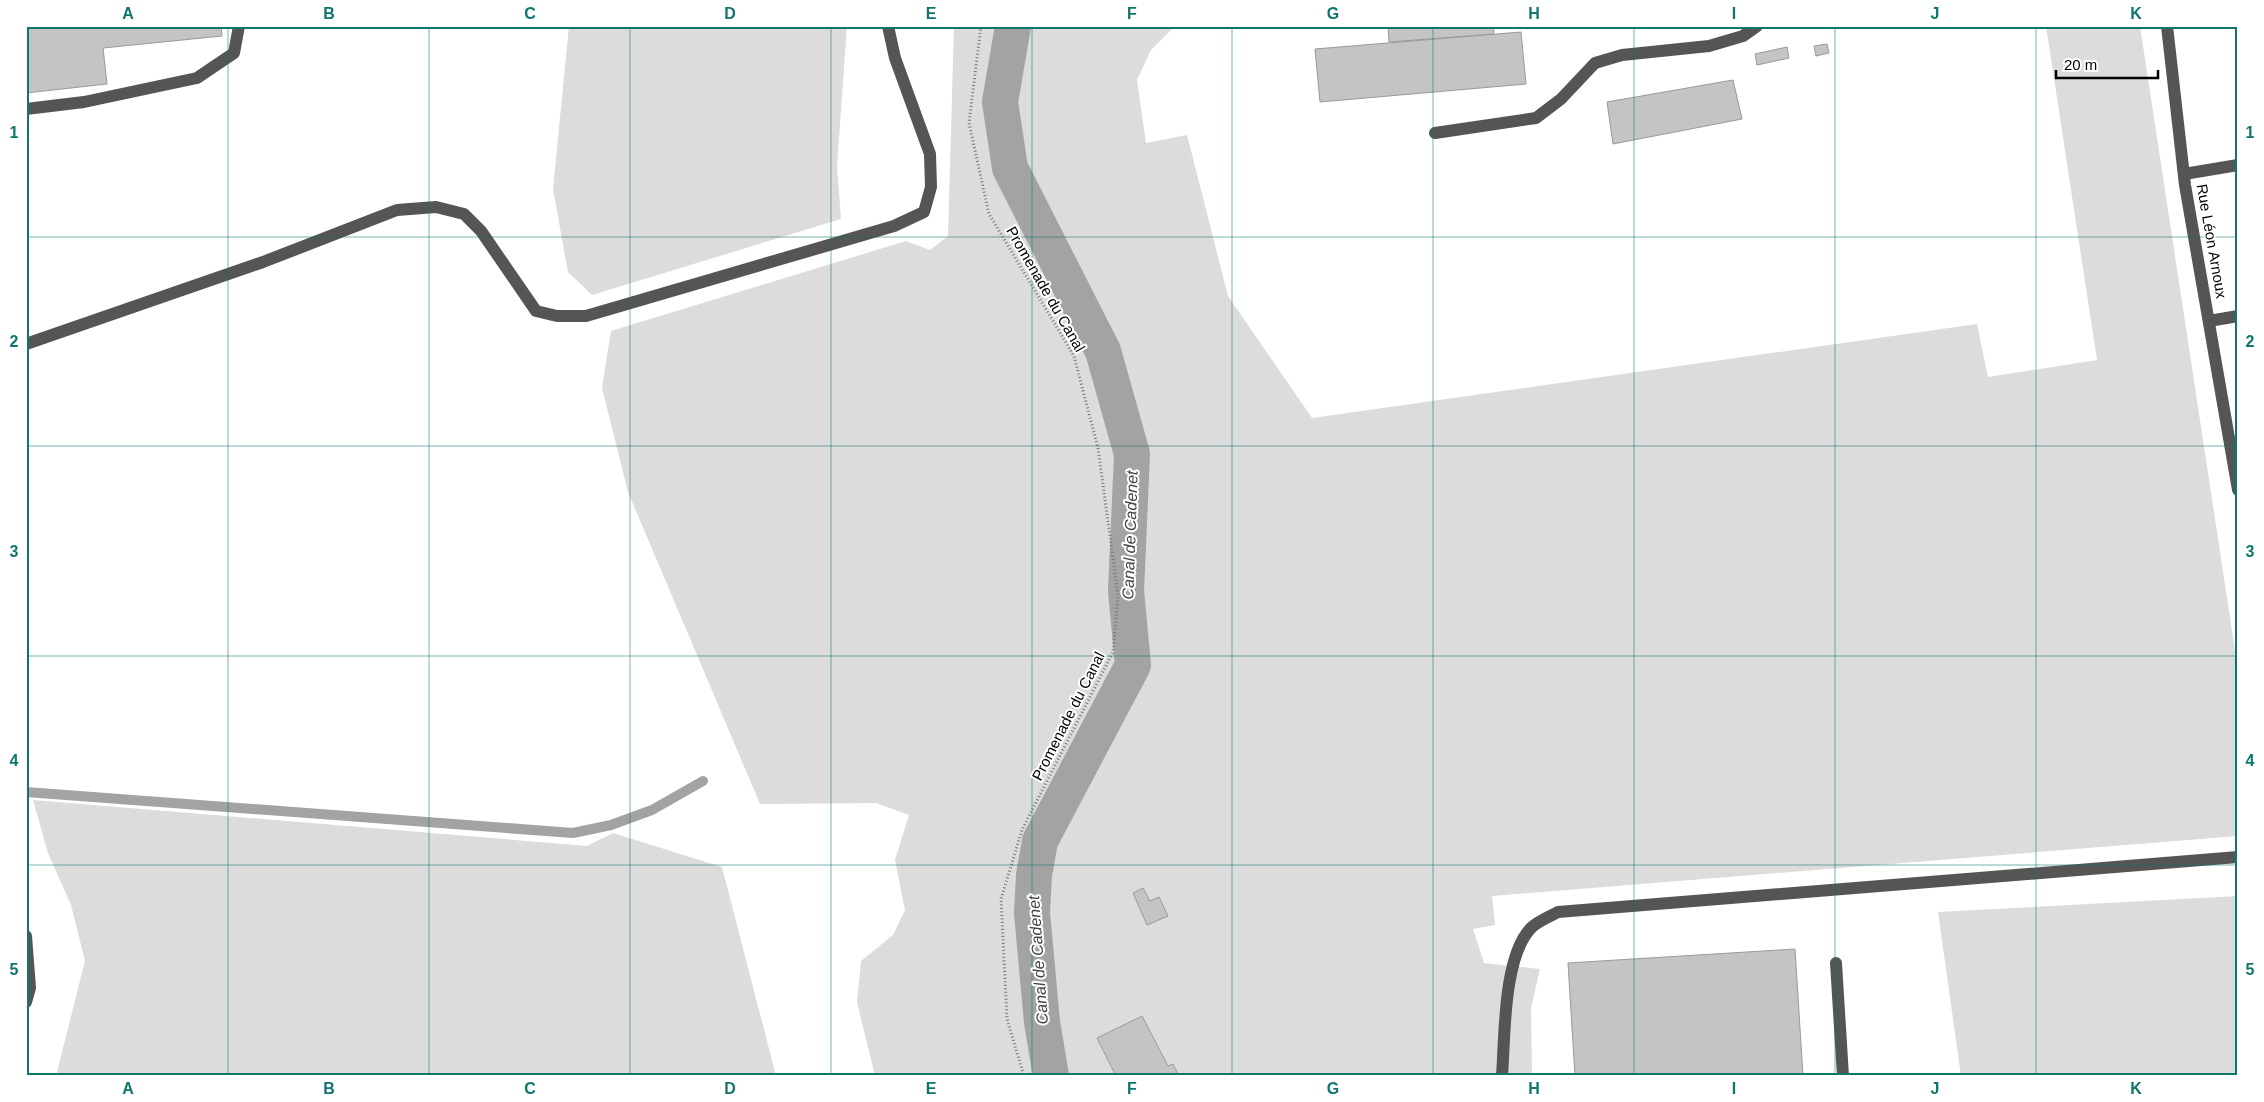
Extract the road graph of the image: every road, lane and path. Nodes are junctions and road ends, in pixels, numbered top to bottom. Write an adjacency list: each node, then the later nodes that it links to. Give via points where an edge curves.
1 (239, 26): 6 (street, via 234,53 197,78 84,102)
2 (888, 26): 12 (street, via 895,58 930,154 931,187 924,212 894,226 586,316 557,316 536,311 481,231 464,214 436,207 397,210 263,262)
3 (981, 26): 18 (path, Promenade du Canal, via 969,123 989,214 1074,356 1098,448 1118,595 1113,652 1022,830 1001,899 1007,1019)
4 (1756, 26): 7 (street, via 1743,36 1709,46 1622,55 1595,63 1561,99 1536,118)
5 (2167, 26): 9 (street, Rue Léon Arnoux)
6 (26, 109)
7 (1435, 133)
8 (2238, 165): 9 (street)
9 (2184, 174): 11 (street, Rue Léon Arnoux)
10 (2238, 316): 11 (street)
11 (2209, 321): 13 (street, Rue Léon Arnoux)
12 (26, 344)
13 (2238, 490)
14 (2238, 857): 19 (street, via 1558,912 1532,926 1520,943 1509,977)
15 (26, 936): 17 (street, via 30,988)
16 (1836, 963): 20 (street)
17 (26, 1002)
18 (1024, 1076)
19 (1502, 1076)
20 (1843, 1076)

